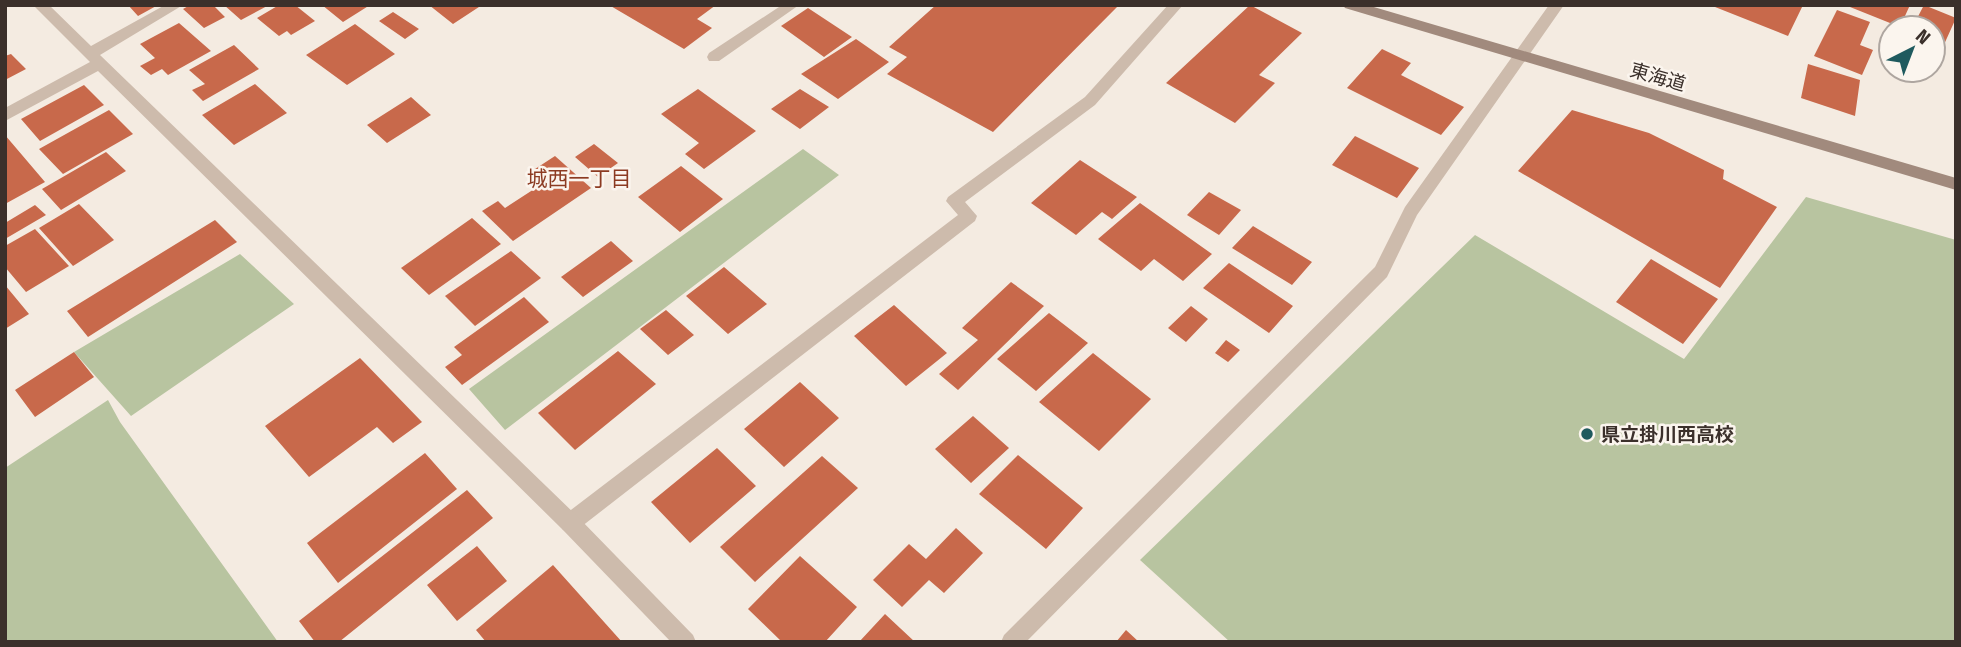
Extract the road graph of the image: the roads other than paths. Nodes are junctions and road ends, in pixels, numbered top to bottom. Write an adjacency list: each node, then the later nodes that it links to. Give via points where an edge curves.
1 (40, 5): 9 (street)
2 (176, 5): 9 (street)
3 (792, 5): 7 (street)
4 (1176, 5): 12 (street, via 1090,101 954,201 969,216)
5 (1350, 5): 8 (main road, 東海道)
6 (1557, 5): 8 (street)
7 (714, 57)
8 (1521, 57): 11 (main road, 東海道); 14 (street, via 1411,211 1381,272)
9 (94, 59): 10 (street); 12 (street)
10 (5, 115)
11 (1956, 184)
12 (570, 523): 13 (street)
13 (686, 642)
14 (1011, 642)

